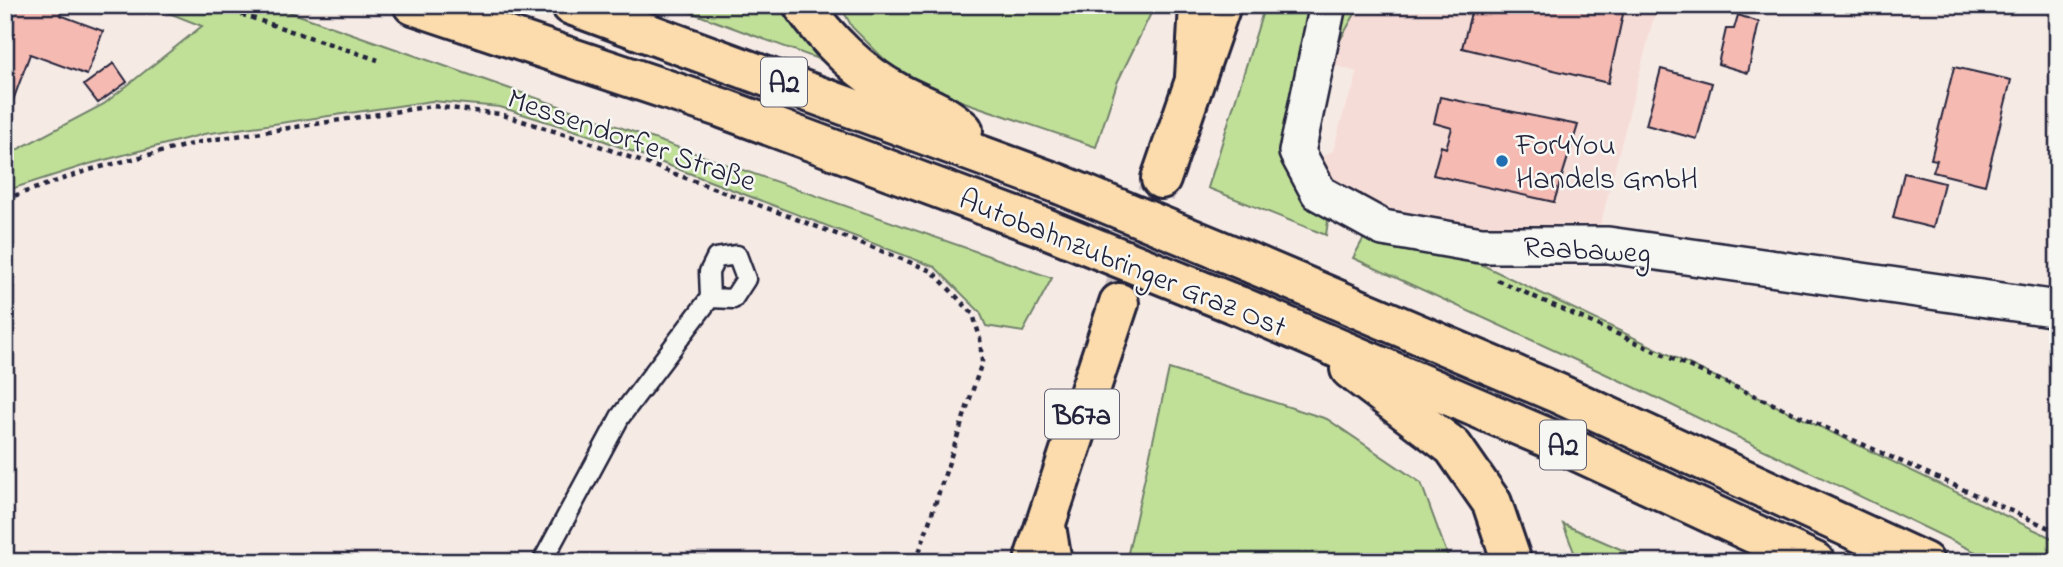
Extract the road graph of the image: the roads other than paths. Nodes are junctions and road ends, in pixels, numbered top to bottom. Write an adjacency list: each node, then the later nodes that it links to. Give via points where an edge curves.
1 (413, 5): 13 (main road, Autobahnzubringer Graz Ost / A2, bridge, via 722,108 1044,227)
2 (571, 5): 8 (main road, Autobahnzubringer Graz Ost / A2)
3 (803, 5): 8 (main road, via 853,61 896,93 945,114)
4 (1199, 5): 7 (main road)
5 (1221, 5): 7 (main road)
6 (1328, 5): 12 (street, Raabaweg, via 1297,152 1319,193 1383,228 1480,244 1608,245)
7 (1195, 77): 9 (main road)
8 (996, 159): 19 (main road, Autobahnzubringer Graz Ost / A2, bridge, via 1557,393)
9 (1161, 179)
10 (710, 298): 15 (lane, via 620,417)
11 (1119, 303): 14 (main road, B67a)
12 (2058, 309)
13 (1307, 336): 17 (main road, via 1453,447 1492,503); 18 (main road, Autobahnzubringer Graz Ost / A2, via 1555,441)
14 (1049, 544): 16 (main road, B67a)
15 (542, 562)
16 (1034, 562)
17 (1513, 562)
18 (1815, 562)
19 (1924, 562)

